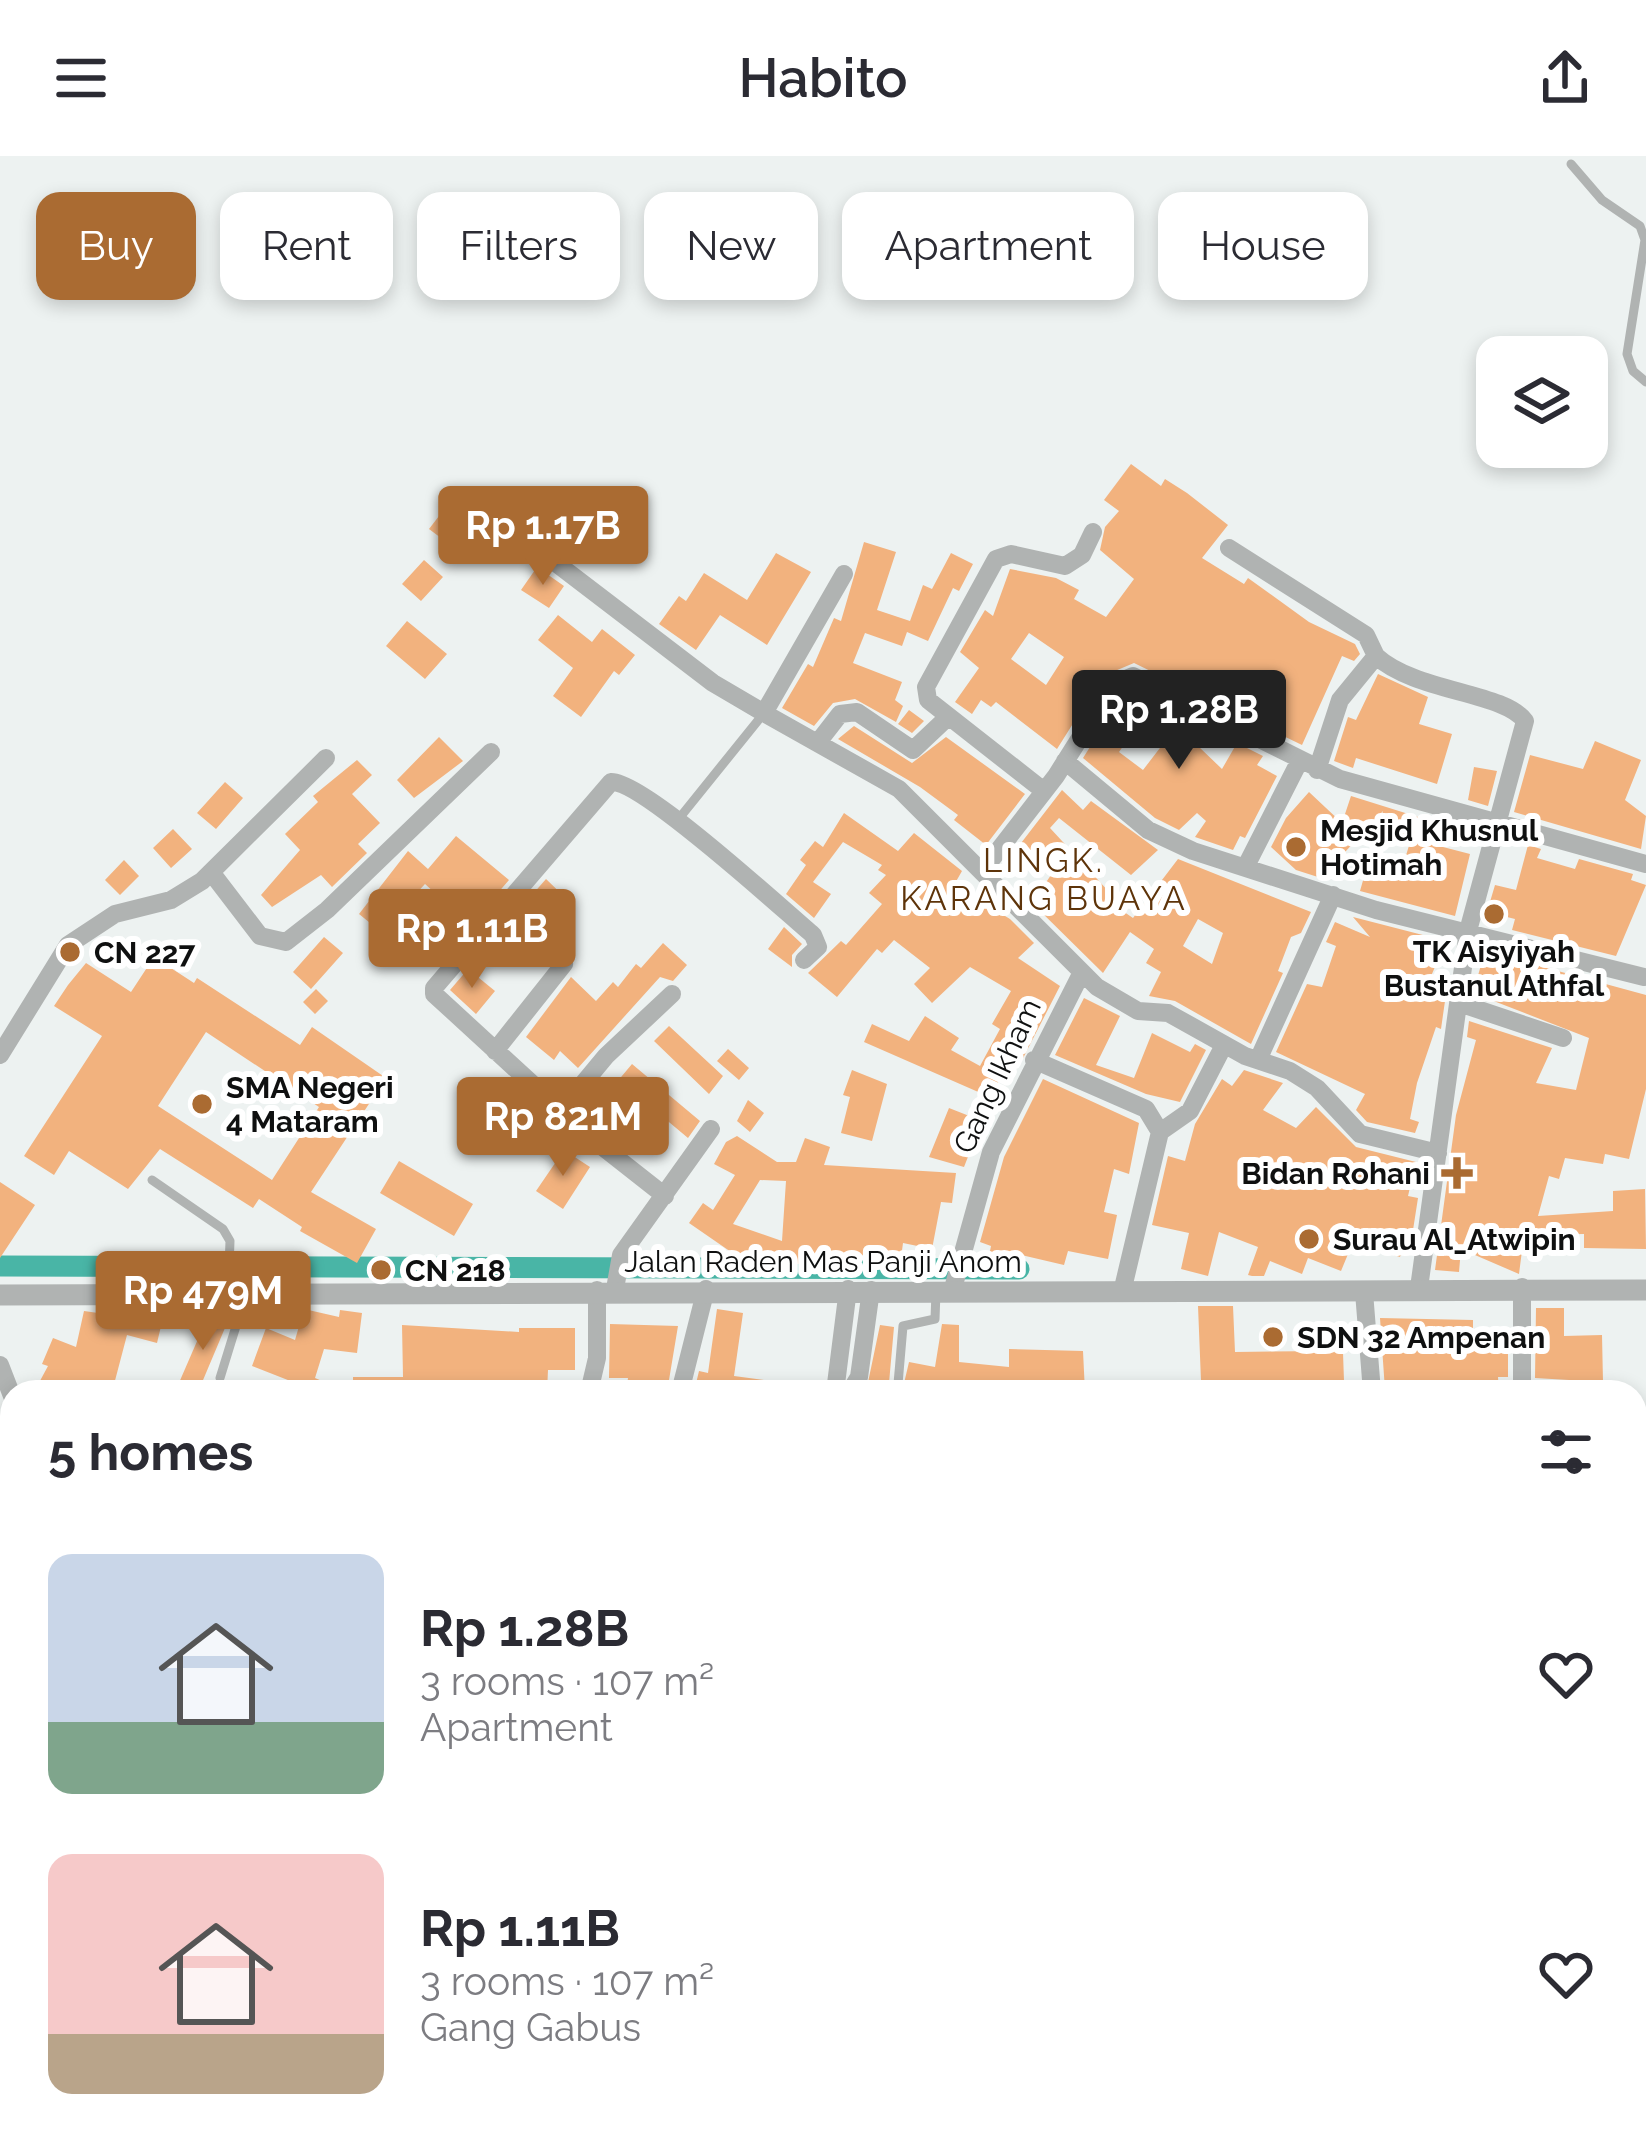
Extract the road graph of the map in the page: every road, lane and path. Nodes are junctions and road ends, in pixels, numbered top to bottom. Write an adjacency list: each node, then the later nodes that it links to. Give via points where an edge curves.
1 (1571, 164): 2 (lane, via 1602,200 1640,226 1645,240 1627,354)
2 (1646, 382)
3 (497, 518): 8 (street)
4 (1093, 532): 9 (street, via 1082,555 1065,566 1011,554 996,559 926,688)
5 (1229, 548): 7 (street, via 1366,635)
6 (844, 574): 8 (street)
7 (1376, 656): 14 (street, via 1340,700); 17 (street, via 1416,683 1521,714 1523,735)
8 (764, 713): 10 (street); 16 (lane)
9 (948, 717): 10 (street, via 913,750 857,712 840,714); 15 (street)
10 (819, 741): 20 (street, via 899,789)
11 (491, 752): 21 (street, via 286,942 260,936)
12 (326, 758): 21 (street)
13 (1065, 761): 14 (street, via 1114,684 1133,676); 15 (street); 19 (street, via 1148,830)
14 (1308, 766): 17 (street); 19 (street)
15 (1044, 791): 20 (street)
16 (677, 821): 23 (street, via 632,784 611,782); 25 (street, via 819,940)
17 (1498, 824): 18 (street); 24 (street)
18 (1646, 864)
19 (1246, 866): 22 (street)
20 (984, 869): 26 (street)
21 (211, 872): 33 (street, via 175,898 81,932)
22 (1333, 896): 24 (street); 35 (street)
23 (508, 906): 32 (street, via 550,941 563,964); 32 (street, via 433,992)
24 (1468, 931): 27 (street); 29 (street)
25 (804, 960)
26 (1081, 974): 31 (street, via 1139,1012 1168,1012); 34 (street, Gang Ikham)
27 (1644, 977)
28 (672, 994): 36 (street)
29 (1459, 1004): 30 (street); 39 (street)
30 (1563, 1038)
31 (1224, 1045): 35 (street); 38 (street, via 1190,1111)
32 (495, 1051): 36 (street)
33 (0, 1055)
34 (1034, 1060): 38 (street, via 1146,1109); 43 (street, Gang Ikham, via 991,1152)
35 (1258, 1060): 39 (street, via 1317,1088 1360,1135)
36 (562, 1109): 41 (street)
37 (711, 1130): 41 (street)
38 (1160, 1132): 50 (street)
39 (1438, 1153): 45 (street)
40 (152, 1180): 46 (lane, via 223,1229)
41 (665, 1196): 42 (street)
42 (612, 1277): 46 (street, Jalan Raden Mas Panji Anom); 47 (street, Jalan Raden Mas Panji Anom); 54 (street)
43 (950, 1279): 48 (street, Jalan Raden Mas Panji Anom); 50 (street, Jalan Raden Mas Panji Anom); 58 (lane, via 935,1319 903,1326)
44 (1522, 1287): 45 (street, Jalan Raden Mas Panji Anom); 49 (street, Jalan Raden Mas Panji Anom); 60 (street)
45 (1419, 1288): 51 (street, Jalan Raden Mas Panji Anom)
46 (234, 1289): 52 (street, Jalan Raden Mas Panji Anom); 53 (lane)
47 (706, 1289): 48 (street, Jalan Raden Mas Panji Anom); 55 (street)
48 (860, 1290): 56 (street); 57 (street)
49 (1646, 1290)
50 (1122, 1292): 51 (street, Jalan Raden Mas Panji Anom)
51 (1364, 1292): 59 (street)
52 (0, 1295)
53 (220, 1378)
54 (592, 1380)
55 (683, 1380)
56 (837, 1380)
57 (857, 1380)
58 (898, 1380)
59 (1371, 1380)
60 (1522, 1380)

